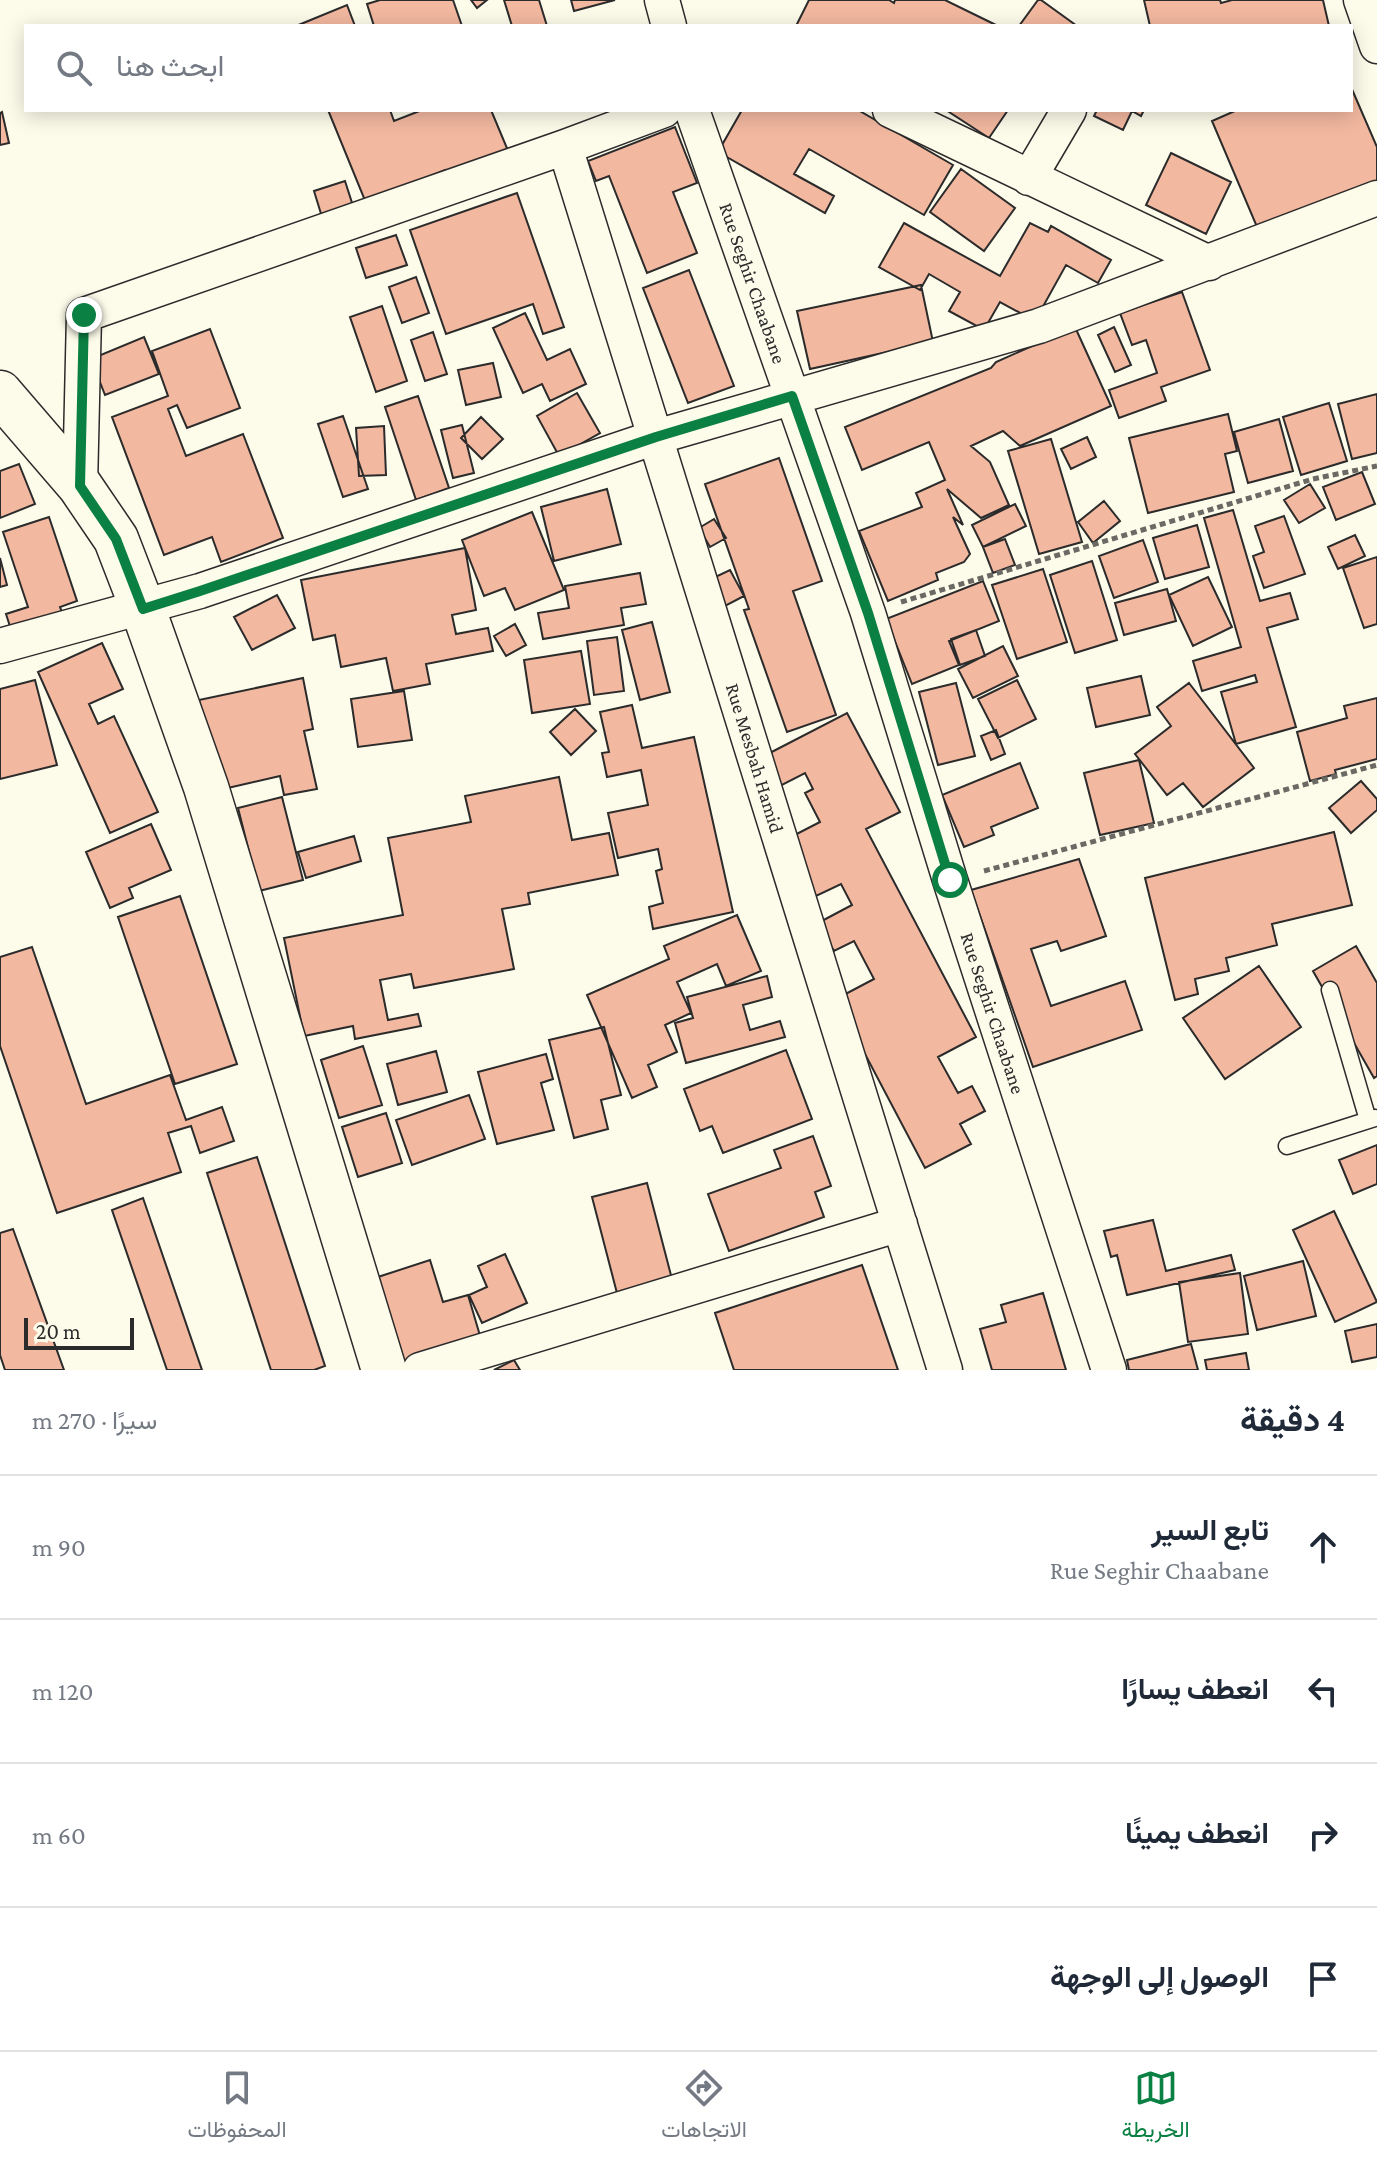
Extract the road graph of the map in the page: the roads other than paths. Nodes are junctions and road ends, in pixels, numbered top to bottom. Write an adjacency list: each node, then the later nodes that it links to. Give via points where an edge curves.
1 (662, 0): 3 (street)
2 (1361, 0): 4 (street)
3 (668, 24)
4 (1377, 46)
5 (659, 112): 9 (street)
6 (693, 112): 14 (street, Rue Seghir Chaabane)
7 (894, 112): 10 (street)
8 (1068, 112): 10 (street)
9 (565, 147): 15 (street, Rue Mesbah Hamid); 16 (street, via 84,315)
10 (1029, 178): 12 (street)
11 (1377, 198): 12 (street)
12 (1209, 263): 14 (street, via 1039,326)
13 (0, 393): 16 (main road)
14 (792, 396): 15 (street); 26 (street, Rue Seghir Chaabane, via 868,613)
15 (656, 437): 17 (street); 22 (street, Rue Mesbah Hamid)
16 (80, 486): 17 (main road, via 116,539)
17 (143, 609): 18 (street); 23 (main road, via 206,787)
18 (0, 646)
19 (1330, 990): 20 (lane)
20 (1372, 1118): 21 (lane)
21 (1287, 1146)
22 (900, 1224): 24 (street); 25 (street, Rue Mesbah Hamid)
23 (384, 1370)
24 (420, 1370)
25 (945, 1370)
26 (1109, 1370)

